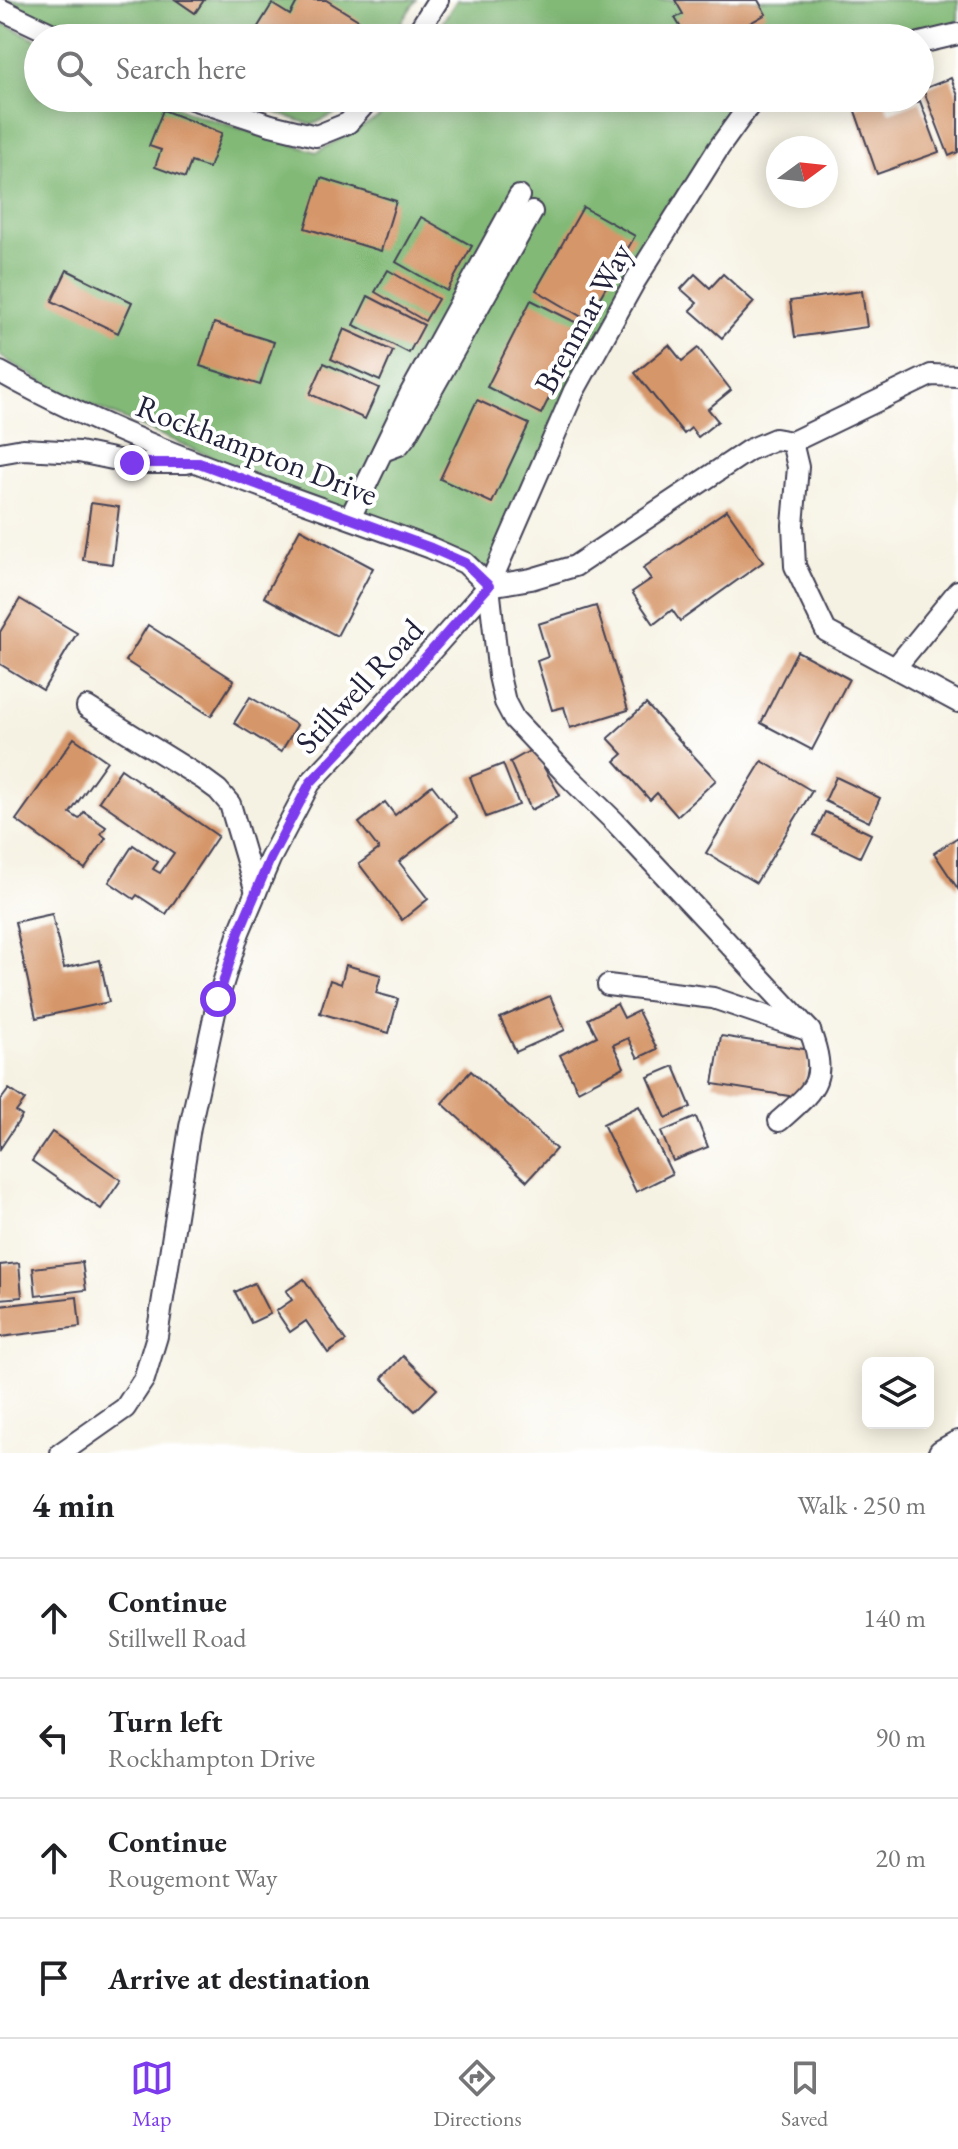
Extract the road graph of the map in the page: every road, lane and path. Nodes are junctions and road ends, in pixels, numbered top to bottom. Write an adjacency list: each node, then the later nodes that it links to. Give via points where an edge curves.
1 (438, 0): 4 (street)
2 (0, 9): 3 (street)
3 (32, 24)
4 (423, 24)
5 (958, 34): 6 (street)
6 (934, 40)
7 (232, 112): 8 (street, via 316,136 348,123)
8 (358, 112)
9 (745, 112): 17 (street, Brenmar Way, via 635,281 574,391)
10 (526, 204): 16 (street, via 406,436 383,451)
11 (0, 372): 15 (street, Rockhampton Drive, via 51,400)
12 (958, 376): 13 (street, via 931,375)
13 (792, 442): 17 (street, via 775,439 749,450 575,566); 19 (street, via 798,467 795,566 808,599 826,631)
14 (0, 453): 15 (street, via 65,451 132,463)
15 (199, 463): 16 (street, Rockhampton Drive)
16 (350, 518): 17 (street, Rockhampton Drive, via 465,563)
17 (489, 586): 22 (street, Stillwell Road, via 310,783); 24 (street, via 499,676 514,719)
18 (958, 591): 19 (street)
19 (895, 668): 20 (street)
20 (958, 702)
21 (87, 707): 22 (street, via 226,797)
22 (256, 892): 27 (street, Stillwell Road, via 218,999 190,1127 157,1336 144,1379 125,1408)
23 (608, 985): 24 (street, via 713,998)
24 (810, 1031): 25 (street, via 820,1063 817,1077 811,1093)
25 (779, 1121)
26 (958, 1444): 28 (street)
27 (61, 1453)
28 (942, 1453)

